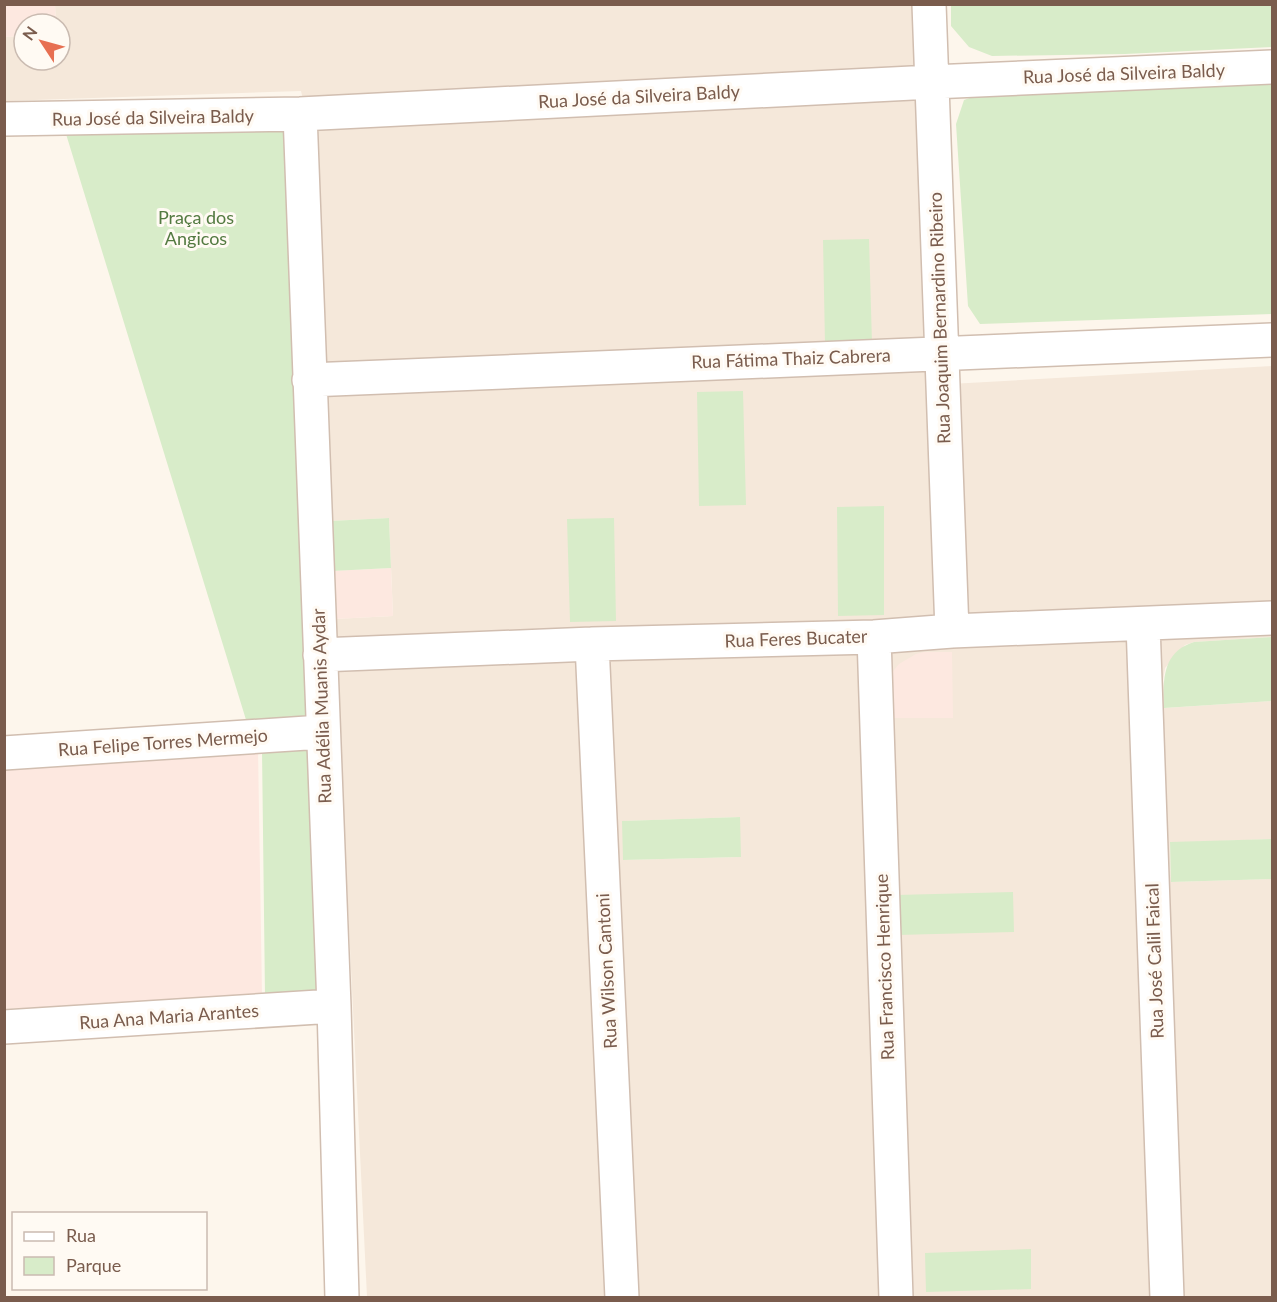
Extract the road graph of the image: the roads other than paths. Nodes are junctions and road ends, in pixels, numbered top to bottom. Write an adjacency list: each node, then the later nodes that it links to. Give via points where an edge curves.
1 (929, 4): 3 (street, Rua Joaquim Bernardino Ribeiro)
2 (1272, 67): 3 (street, Rua José da Silveira Baldy)
3 (932, 82): 4 (street, Rua José da Silveira Baldy); 7 (street, Rua Joaquim Bernardino Ribeiro)
4 (300, 114): 5 (street, Rua José da Silveira Baldy); 8 (street, Rua Adélia Muanis Aydar)
5 (4, 119)
6 (1272, 340): 7 (street, Rua Fátima Thaiz Cabrera)
7 (942, 352): 8 (street, Rua Fátima Thaiz Cabrera); 11 (street, Rua Joaquim Bernardino Ribeiro)
8 (309, 380): 14 (street, Rua Adélia Muanis Aydar)
9 (1272, 618): 10 (street, Rua Feres Bucater)
10 (1143, 624): 11 (street, Rua Feres Bucater); 22 (street, Rua José Calil Faical)
11 (952, 631): 12 (street, Rua Feres Bucater)
12 (874, 637): 13 (street, Rua Feres Bucater); 21 (street, Rua Francisco Henrique)
13 (592, 644): 14 (street, Rua Feres Bucater); 20 (street, Rua Wilson Cantoni)
14 (320, 655): 15 (street, Rua Adélia Muanis Aydar)
15 (322, 732): 16 (street, Rua Felipe Torres Mermejo); 17 (street, Rua Adélia Muanis Aydar)
16 (4, 753)
17 (334, 1006): 18 (street, Rua Ana Maria Arantes); 19 (street, Rua Adélia Muanis Aydar)
18 (4, 1027)
19 (342, 1298)
20 (622, 1298)
21 (896, 1298)
22 (1167, 1298)

